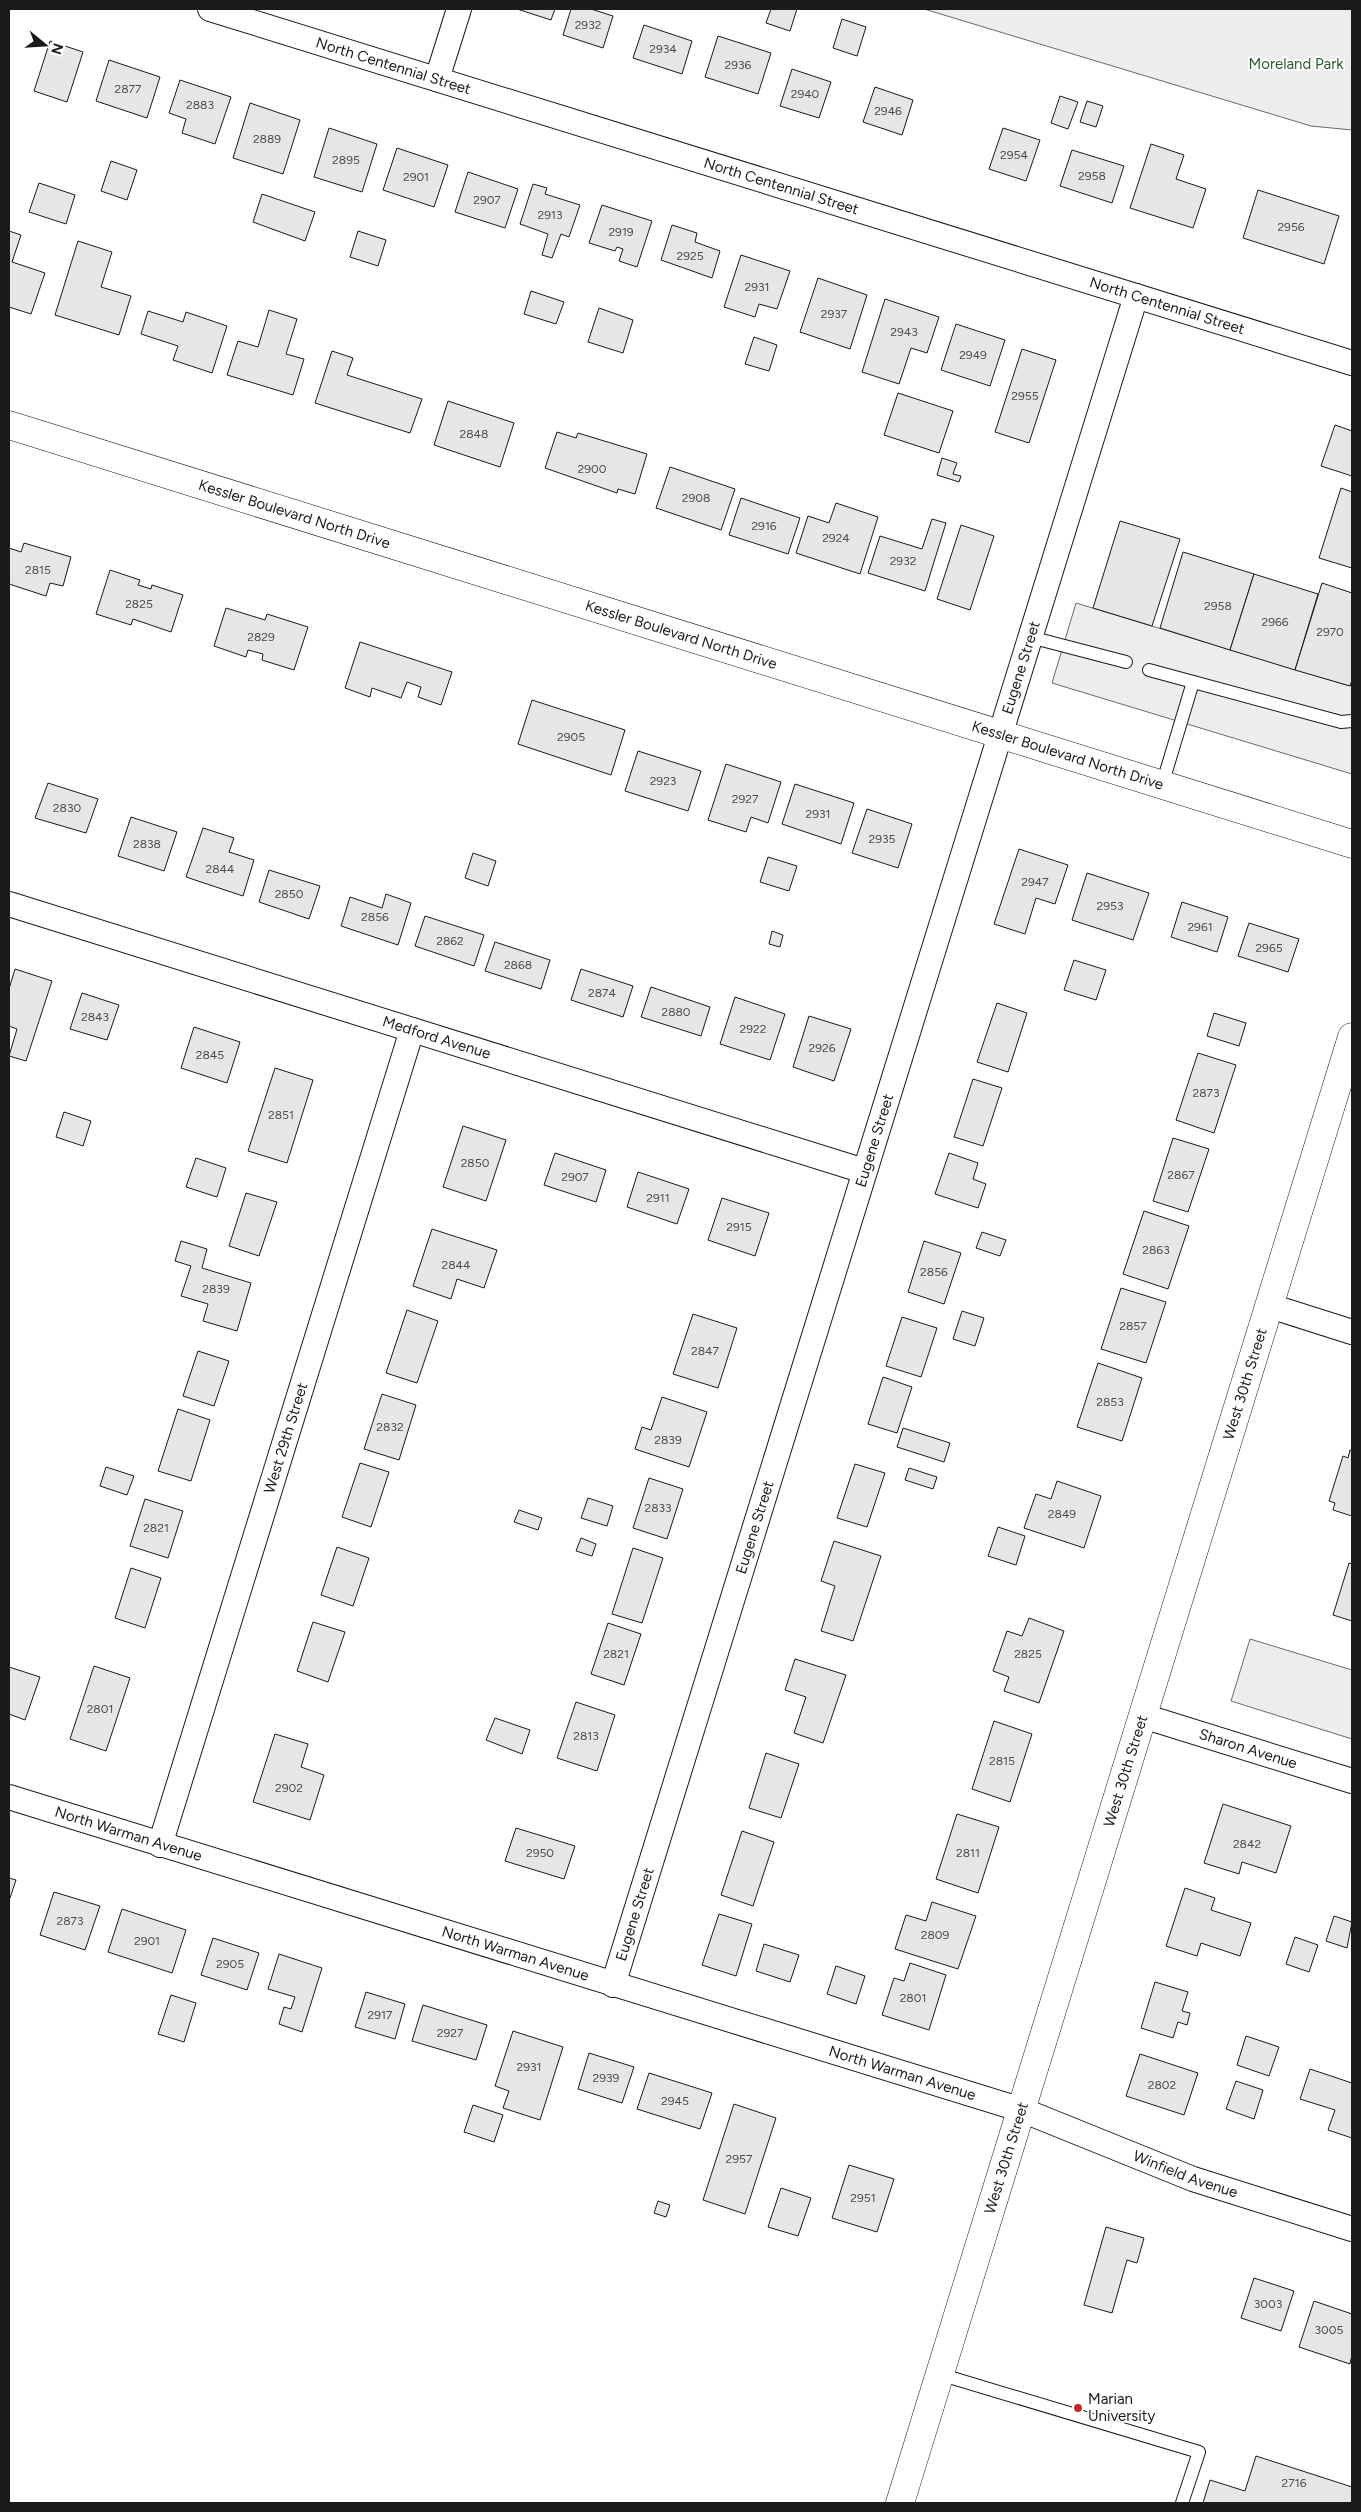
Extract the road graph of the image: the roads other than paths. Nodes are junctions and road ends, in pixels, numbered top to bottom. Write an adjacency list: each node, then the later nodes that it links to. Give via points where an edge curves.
1 (210, 9): 3 (street, North Centennial Street)
2 (459, 9): 3 (street)
3 (437, 79): 4 (street, North Centennial Street)
4 (1136, 296): 5 (street, North Centennial Street); 7 (street, Eugene Street)
5 (1352, 363)
6 (9, 425): 12 (main road, Kessler Boulevard North Drive)
7 (1030, 637): 8 (lane); 12 (street, Eugene Street)
8 (1126, 662)
9 (1149, 670): 10 (lane)
10 (1194, 682): 11 (lane, via 1341,722); 13 (lane)
11 (1352, 722)
12 (1000, 734): 13 (main road, Kessler Boulevard North Drive); 18 (street, Eugene Street)
13 (1162, 785): 14 (main road, Kessler Boulevard North Drive)
14 (1352, 844)
15 (9, 904): 16 (street, Medford Avenue)
16 (412, 1030): 18 (street, Medford Avenue); 24 (street, West 29th Street)
17 (1352, 1037): 19 (main road, West 30th Street)
18 (864, 1171): 25 (street, Eugene Street)
19 (1270, 1306): 20 (street); 21 (main road, West 30th Street)
20 (1352, 1332)
21 (1144, 1716): 22 (street, Sharon Avenue); 26 (main road, West 30th Street)
22 (1352, 1781)
23 (9, 1797): 24 (street, North Warman Avenue)
24 (160, 1844): 25 (street, North Warman Avenue)
25 (613, 1985): 26 (street, North Warman Avenue)
26 (1022, 2110): 27 (street, Winfield Avenue, via 1193,2179); 28 (main road, West 30th Street)
27 (1352, 2229)
28 (939, 2374): 29 (main road, West 30th Street); 30 (lane, via 1199,2452)
29 (900, 2503)
30 (1182, 2503)

